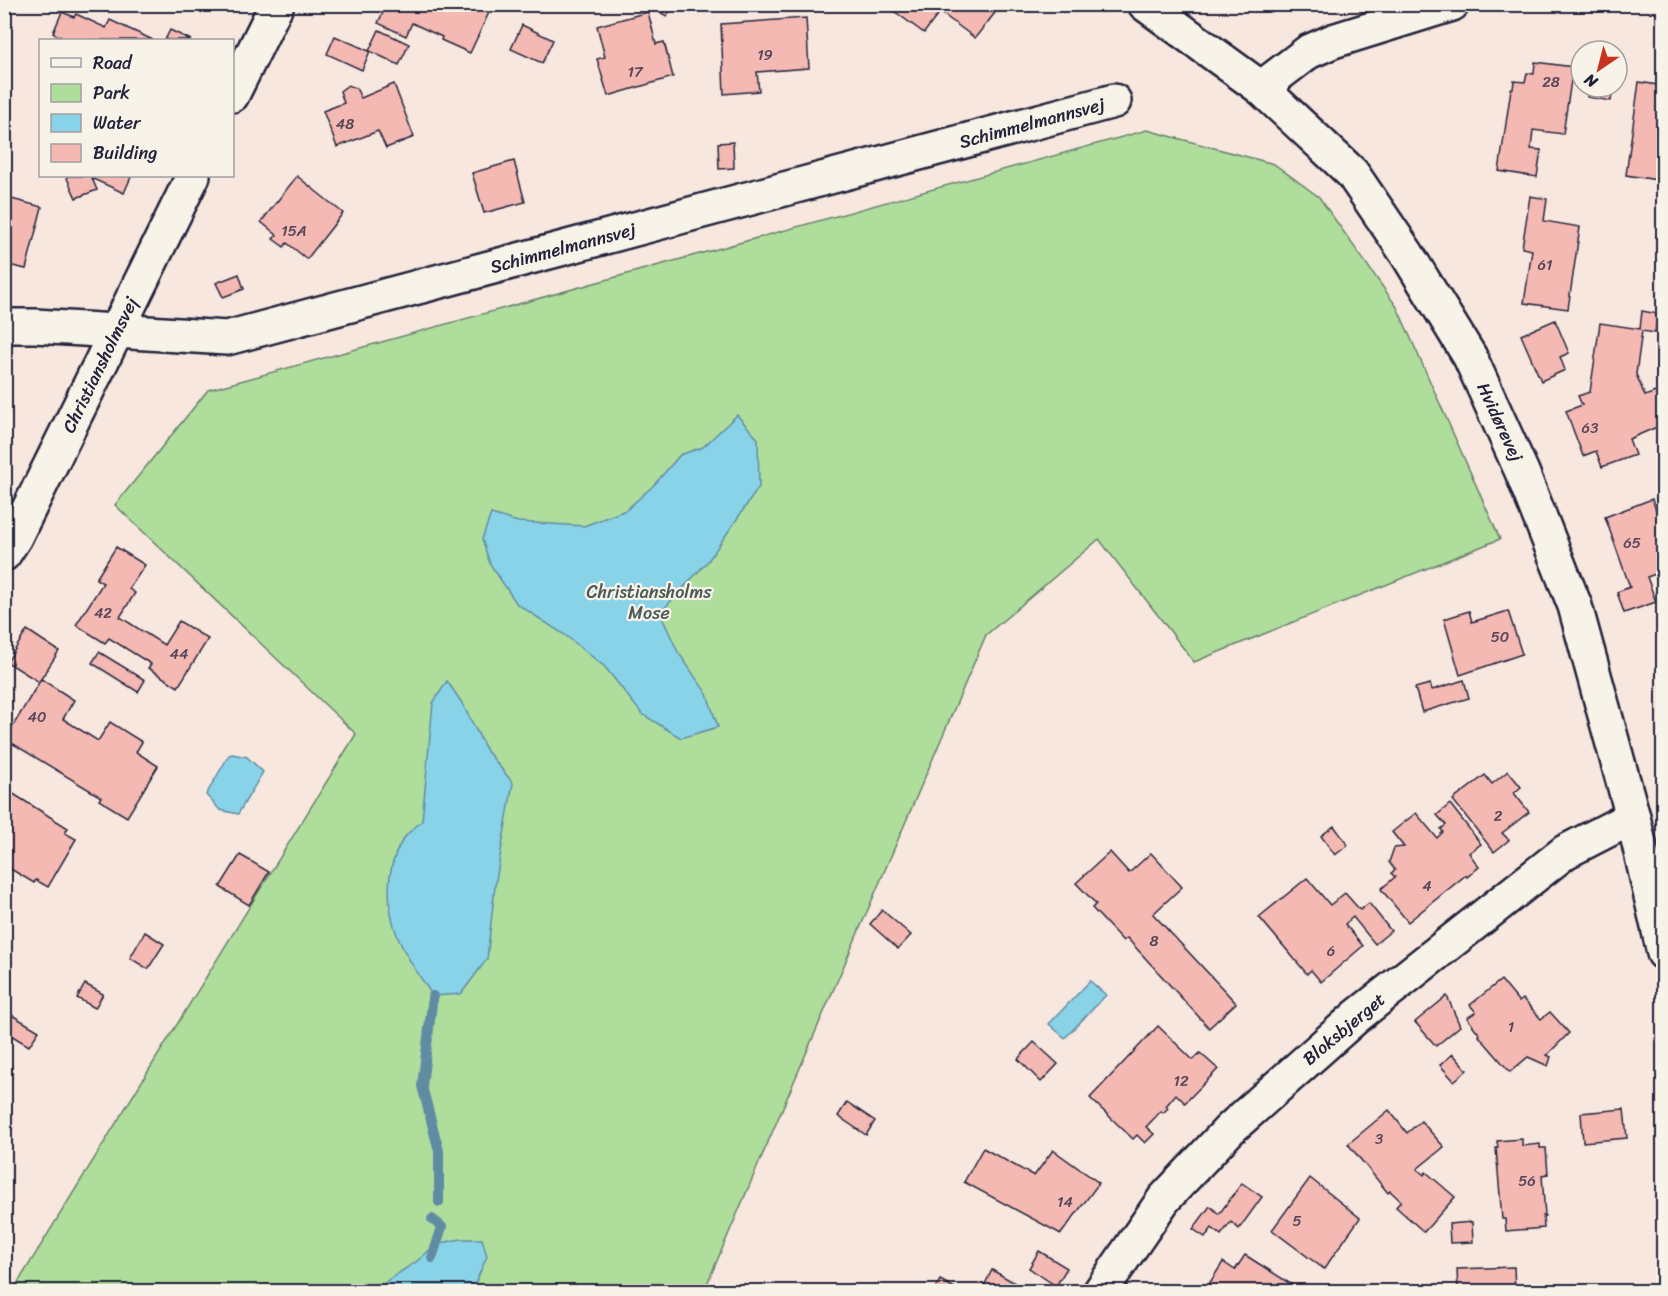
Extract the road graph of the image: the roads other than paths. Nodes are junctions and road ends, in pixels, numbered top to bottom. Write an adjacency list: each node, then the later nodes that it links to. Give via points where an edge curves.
1 (277, 4): 5 (street)
2 (1145, 4): 4 (street, Hvidørevej)
3 (1452, 4): 4 (street, via 1332,41 1308,52)
4 (1261, 88): 11 (street, Hvidørevej, via 1352,173 1470,357 1522,472 1575,606)
5 (234, 91)
6 (1114, 101): 9 (street, Schimmelmannsvej, via 227,338)
7 (193, 177): 9 (street, Christiansholmsvej)
8 (4, 326): 9 (street, Schimmelmannsvej)
9 (116, 332): 10 (street, Christiansholmsvej)
10 (4, 554)
11 (1633, 817): 12 (street, Hvidørevej); 13 (street, Bloksbjerget, via 1565,852 1357,1016 1230,1129 1164,1199)
12 (1664, 953)
13 (1100, 1292)

